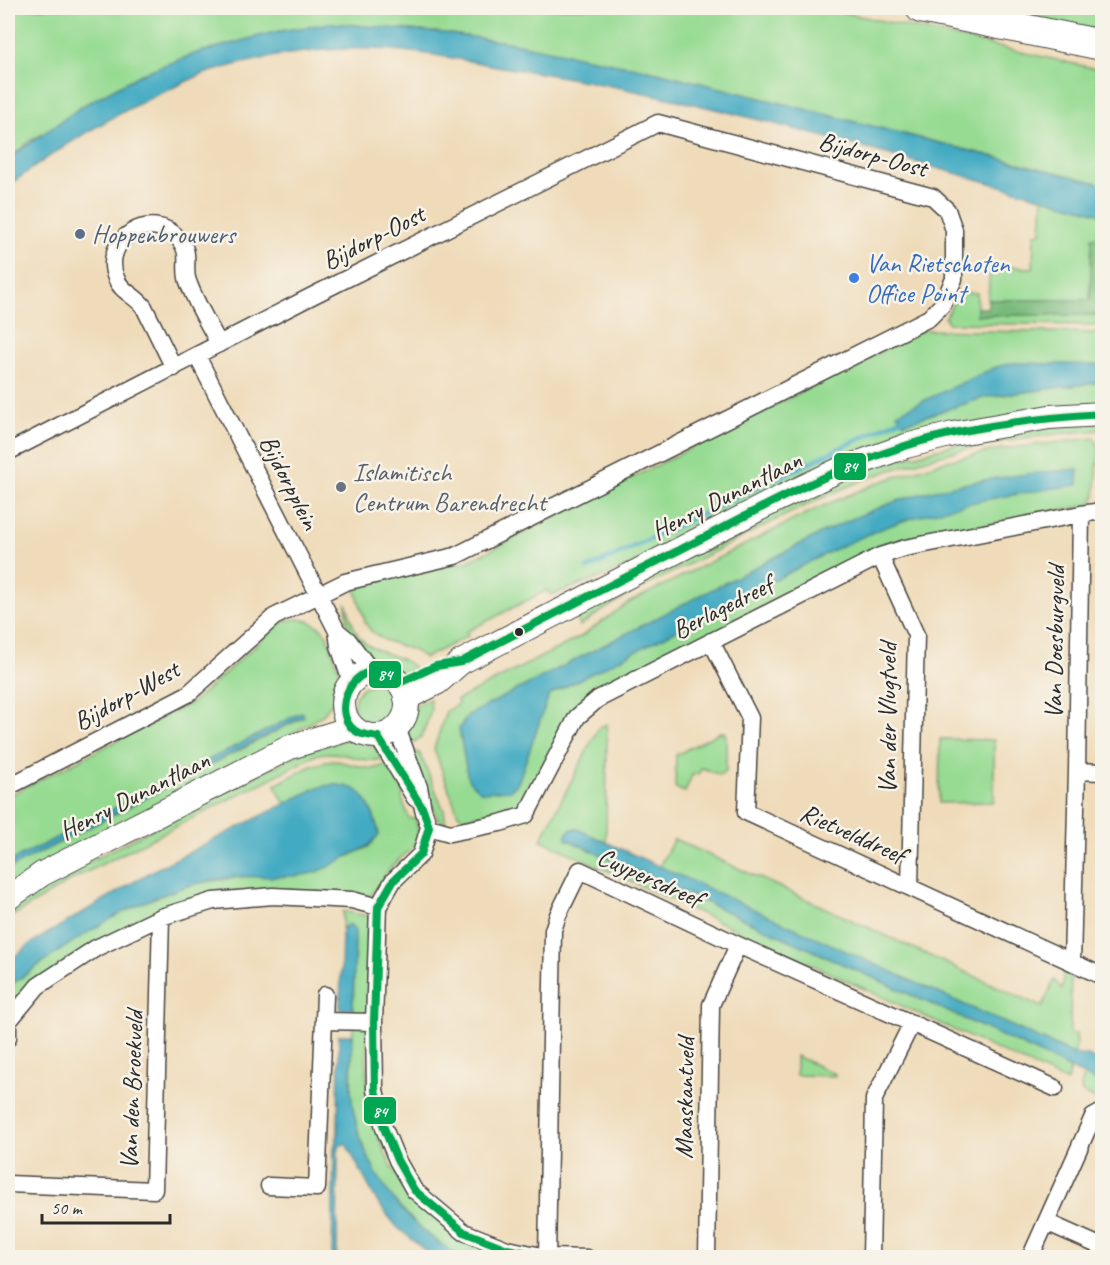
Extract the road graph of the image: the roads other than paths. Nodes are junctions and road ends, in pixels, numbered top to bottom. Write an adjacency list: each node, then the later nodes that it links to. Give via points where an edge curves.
1 (921, 8): 2 (highway)
2 (1102, 45)
3 (219, 344): 4 (street, Bijdorp-Oost); 5 (street, via 188,280 188,261 182,243 159,227 134,229 114,252 114,274 122,288 144,307); 11 (street, Bijdorp-Oost, via 658,123 933,196 947,210 954,230 954,279 942,305 929,318 454,556 345,582)
4 (196, 356): 5 (street); 11 (street, Bijdorpplein)
5 (174, 368): 7 (street)
6 (1102, 414): 14 (main road, Henry Dunantlaan, via 1049,417 953,434 839,470 461,662 436,666)
7 (8, 452)
8 (1102, 511): 9 (street, Berlagedreef)
9 (1081, 514): 10 (street, Berlagedreef); 19 (street, Van Doesburgveld)
10 (880, 556): 12 (street, Berlagedreef); 23 (street, Van der Vlugtveld, via 916,635)
11 (319, 594): 13 (street, Bijdorpplein, via 337,631 348,640); 21 (street, Bijdorp-West, via 274,616 188,694)
12 (711, 641): 22 (street, Berlagedreef, via 598,699 577,717 526,815 450,832); 23 (street, Rietvelddreef, via 750,718 746,812)
13 (361, 677): 14 (main road, via 389,676); 15 (main road, via 344,693)
14 (403, 690): 17 (main road, via 405,714)
15 (342, 706): 16 (main road); 18 (main road)
16 (352, 728): 17 (main road, via 369,736); 18 (main road)
17 (387, 732): 22 (street, via 419,787)
18 (290, 747): 24 (main road, Henry Dunantlaan, via 42,874)
19 (1077, 771): 20 (street); 28 (street, Van Doesburgveld)
20 (1102, 772)
21 (8, 787)
22 (429, 827): 25 (street, via 421,854 393,881)
23 (910, 886): 28 (street, Rietvelddreef)
24 (8, 898)
25 (378, 907): 26 (street, via 352,900 273,896 213,901); 32 (street)
26 (161, 916): 34 (street, via 96,948 38,986 8,1022); 37 (street, Van den Broekveld, via 153,1190)
27 (738, 945): 33 (street, Cuypersdreef); 41 (street, Cuypersdreef, via 580,870 553,930); 43 (street, Maaskantveld, via 711,1005)
28 (1072, 962): 29 (street, Rietvelddreef)
29 (1102, 976)
30 (325, 994): 31 (street)
31 (324, 1021): 32 (street); 38 (street, via 317,1188)
32 (374, 1022): 41 (street, via 375,1090 384,1128 414,1190 464,1232 507,1249)
33 (912, 1023): 35 (street, Cuypersdreef); 44 (street, via 874,1099)
34 (8, 1038)
35 (1055, 1088)
36 (1102, 1112): 39 (street, via 1093,1118)
37 (8, 1184)
38 (269, 1186)
39 (1046, 1222): 40 (street); 45 (street)
40 (1102, 1247)
41 (547, 1257): 42 (street)
42 (587, 1257)
43 (707, 1257)
44 (871, 1257)
45 (1030, 1257)

